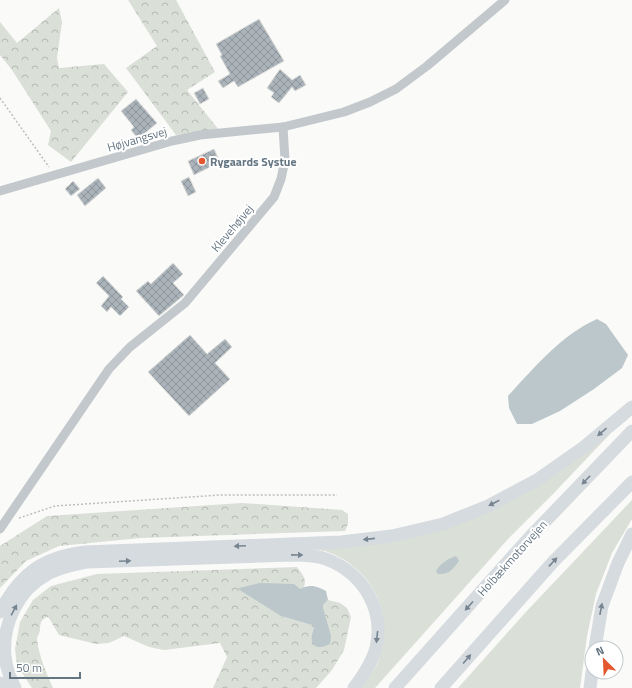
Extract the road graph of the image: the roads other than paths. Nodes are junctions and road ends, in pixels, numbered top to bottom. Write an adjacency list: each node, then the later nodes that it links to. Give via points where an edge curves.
1 (505, 0): 2 (street, via 396,89 344,112)
2 (283, 127): 3 (street, Højvangsvej, via 185,138); 7 (street, Klevehøjvej, via 285,160 274,197 185,303 130,347 109,369)
3 (0, 191)
4 (632, 407): 9 (highway, one-way to 9, via 584,447 537,480 488,506 443,524 392,536 341,542 70,554 55,558 27,575 16,586)
5 (632, 431): 15 (highway, Holbækmotorvejen, one-way to 15, via 529,538)
6 (632, 482): 16 (highway, one-way to 6, via 553,562)
7 (0, 529)
8 (632, 534): 10 (highway, one-way to 8, via 602,606)
9 (0, 612)
10 (597, 640)
11 (0, 683): 12 (highway)
12 (2, 688)
13 (15, 688): 14 (highway, one-way to 14, via 5,656 10,616 34,583 45,575 87,562 293,555 314,556 338,564 351,573 368,592 378,625 376,648 364,674)
14 (354, 688)
15 (395, 688)
16 (441, 688)

